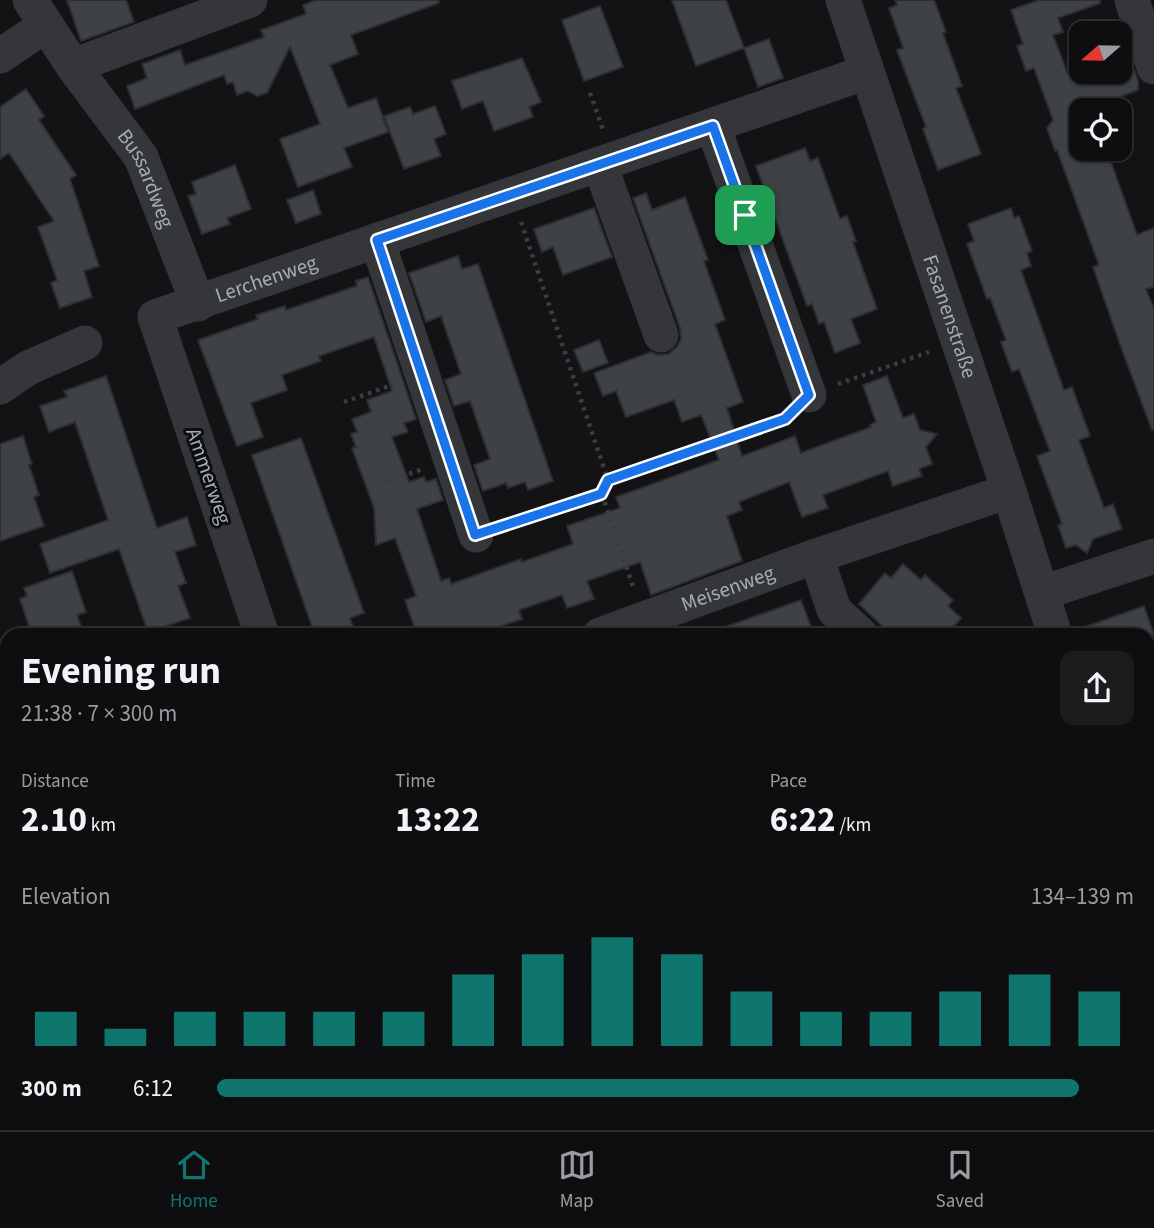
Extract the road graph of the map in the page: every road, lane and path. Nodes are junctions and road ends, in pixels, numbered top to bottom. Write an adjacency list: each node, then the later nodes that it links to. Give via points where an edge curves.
1 (250, 0): 6 (street)
2 (843, 0): 8 (street, Fasanenstraße)
3 (1132, 0): 7 (street)
4 (38, 13): 5 (street, Bussardweg); 6 (street, Bussardweg)
5 (0, 56)
6 (73, 66): 13 (street, Bussardweg, via 141,157)
7 (1154, 67)
8 (867, 72): 9 (street, Lerchenweg); 16 (street, Fasanenstraße)
9 (713, 126): 10 (street, Lerchenweg); 20 (street)
10 (600, 165): 11 (street, Lerchenweg); 15 (street)
11 (511, 195): 12 (street, Lerchenweg); 23 (path)
12 (377, 240): 13 (street, Lerchenweg); 18 (street)
13 (198, 304): 14 (street, Lerchenweg)
14 (155, 317): 32 (street, Ammerweg)
15 (661, 335)
16 (958, 341): 20 (path); 25 (street, Fasanenstraße)
17 (85, 343): 19 (street, via 28,368)
18 (422, 375): 21 (path); 22 (street)
19 (0, 387)
20 (809, 395): 23 (path, via 785,419)
21 (344, 402)
22 (450, 459): 24 (path); 27 (street)
23 (608, 480): 26 (path)
24 (369, 488)
25 (1009, 491): 28 (street, Meisenweg); 30 (street, Fasanenstraße)
26 (601, 494): 27 (path); 31 (path, via 634,587)
27 (475, 535)
28 (816, 556): 31 (street, Meisenweg); 34 (street, via 834,610)
29 (1154, 556): 30 (street)
30 (1042, 593): 35 (street, Fasanenstraße)
31 (640, 622): 33 (street, Meisenweg)
32 (260, 628)
33 (622, 628)
34 (854, 628)
35 (1053, 628)

